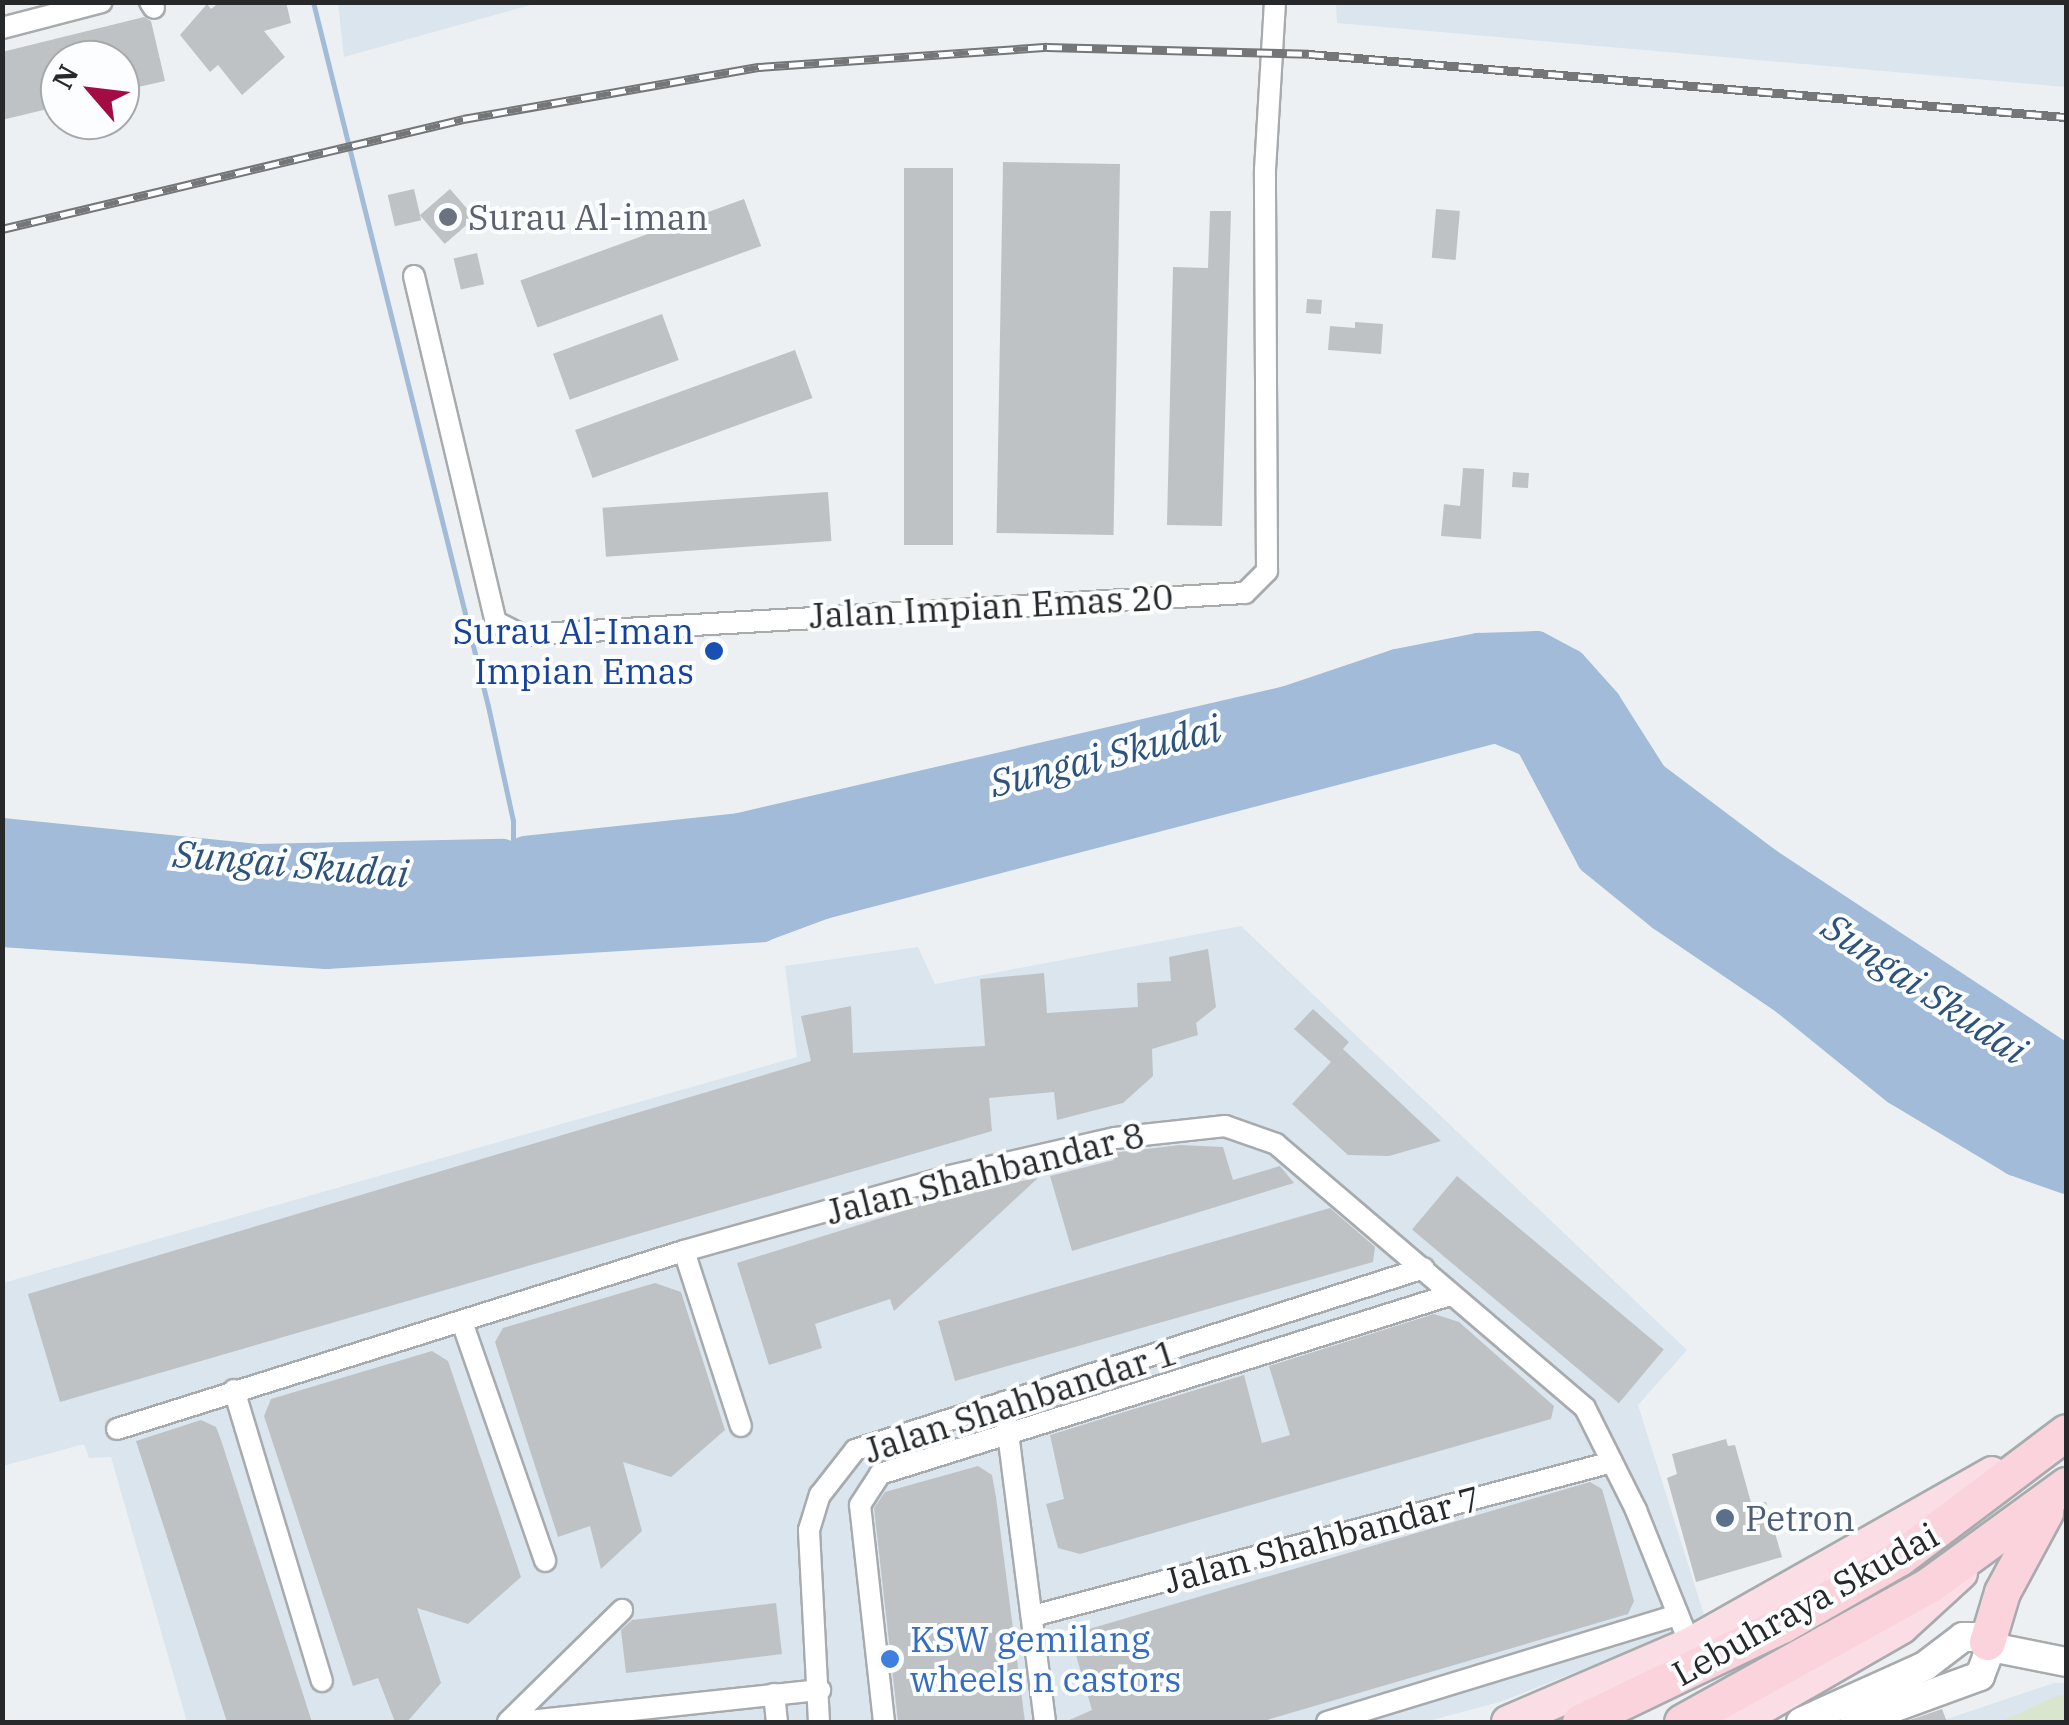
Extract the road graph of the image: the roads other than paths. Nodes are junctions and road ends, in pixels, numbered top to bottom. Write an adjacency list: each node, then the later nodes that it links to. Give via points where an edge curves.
1 (102, 2): 3 (street)
2 (1274, 2): 4 (street, Jalan Impian Emas 20, via 1264,170 1268,571 1245,593 521,635 496,622)
3 (2, 28)
4 (414, 276)
5 (684, 1251): 6 (street, Jalan Shahbandar 8, via 1032,1155 1162,1130 1225,1126 1276,1144); 8 (street, Jalan Shahbandar 8); 11 (street)
6 (1424, 1268): 7 (street, Jalan Shahbandar 8); 10 (street, Jalan Shahbandar 1)
7 (1447, 1296): 14 (street); 15 (street, Jalan Shahbandar 8, via 1585,1408)
8 (462, 1322): 9 (street, Jalan Shahbandar 8); 18 (street)
9 (234, 1390): 12 (street, Jalan Shahbandar 8); 25 (street)
10 (1004, 1402): 14 (street); 27 (street, Jalan Shahbandar 1, via 856,1450 820,1495 808,1565)
11 (740, 1426)
12 (117, 1429)
13 (2066, 1431): 21 (main road); 38 (highway, Lebuhraya Skudai, via 1899,1558)
14 (1010, 1433): 20 (street); 34 (street, via 880,1474 867,1488 860,1505)
15 (1612, 1462): 20 (street, Jalan Shahbandar 7); 21 (street, Jalan Shahbandar 8)
16 (2061, 1490): 17 (highway, Lebuhraya Skudai); 23 (highway, via 2015,1564)
17 (1982, 1552): 39 (highway, Lebuhraya Skudai); 40 (main road, via 1902,1627)
18 (544, 1561)
19 (622, 1610): 29 (street)
20 (1033, 1616): 35 (street)
21 (1684, 1630): 36 (street); 37 (main road)
22 (1944, 1652): 23 (street, via 1963,1637); 26 (street, via 1946,1674); 41 (street)
23 (1988, 1653): 24 (street); 26 (street)
24 (2066, 1662)
25 (322, 1681)
26 (1962, 1683): 42 (street)
27 (820, 1690): 28 (street); 32 (street, Jalan Shahbandar 1); 33 (street, Jalan Shahbandar 1)
28 (774, 1694): 30 (street); 31 (street)
29 (508, 1722)
30 (520, 1722)
31 (777, 1722)
32 (819, 1722)
33 (829, 1722)
34 (884, 1722)
35 (1045, 1722)
36 (1326, 1722)
37 (1508, 1722)
38 (1580, 1722)
39 (1682, 1722)
40 (1738, 1722)
41 (1801, 1722)
42 (1854, 1722)

